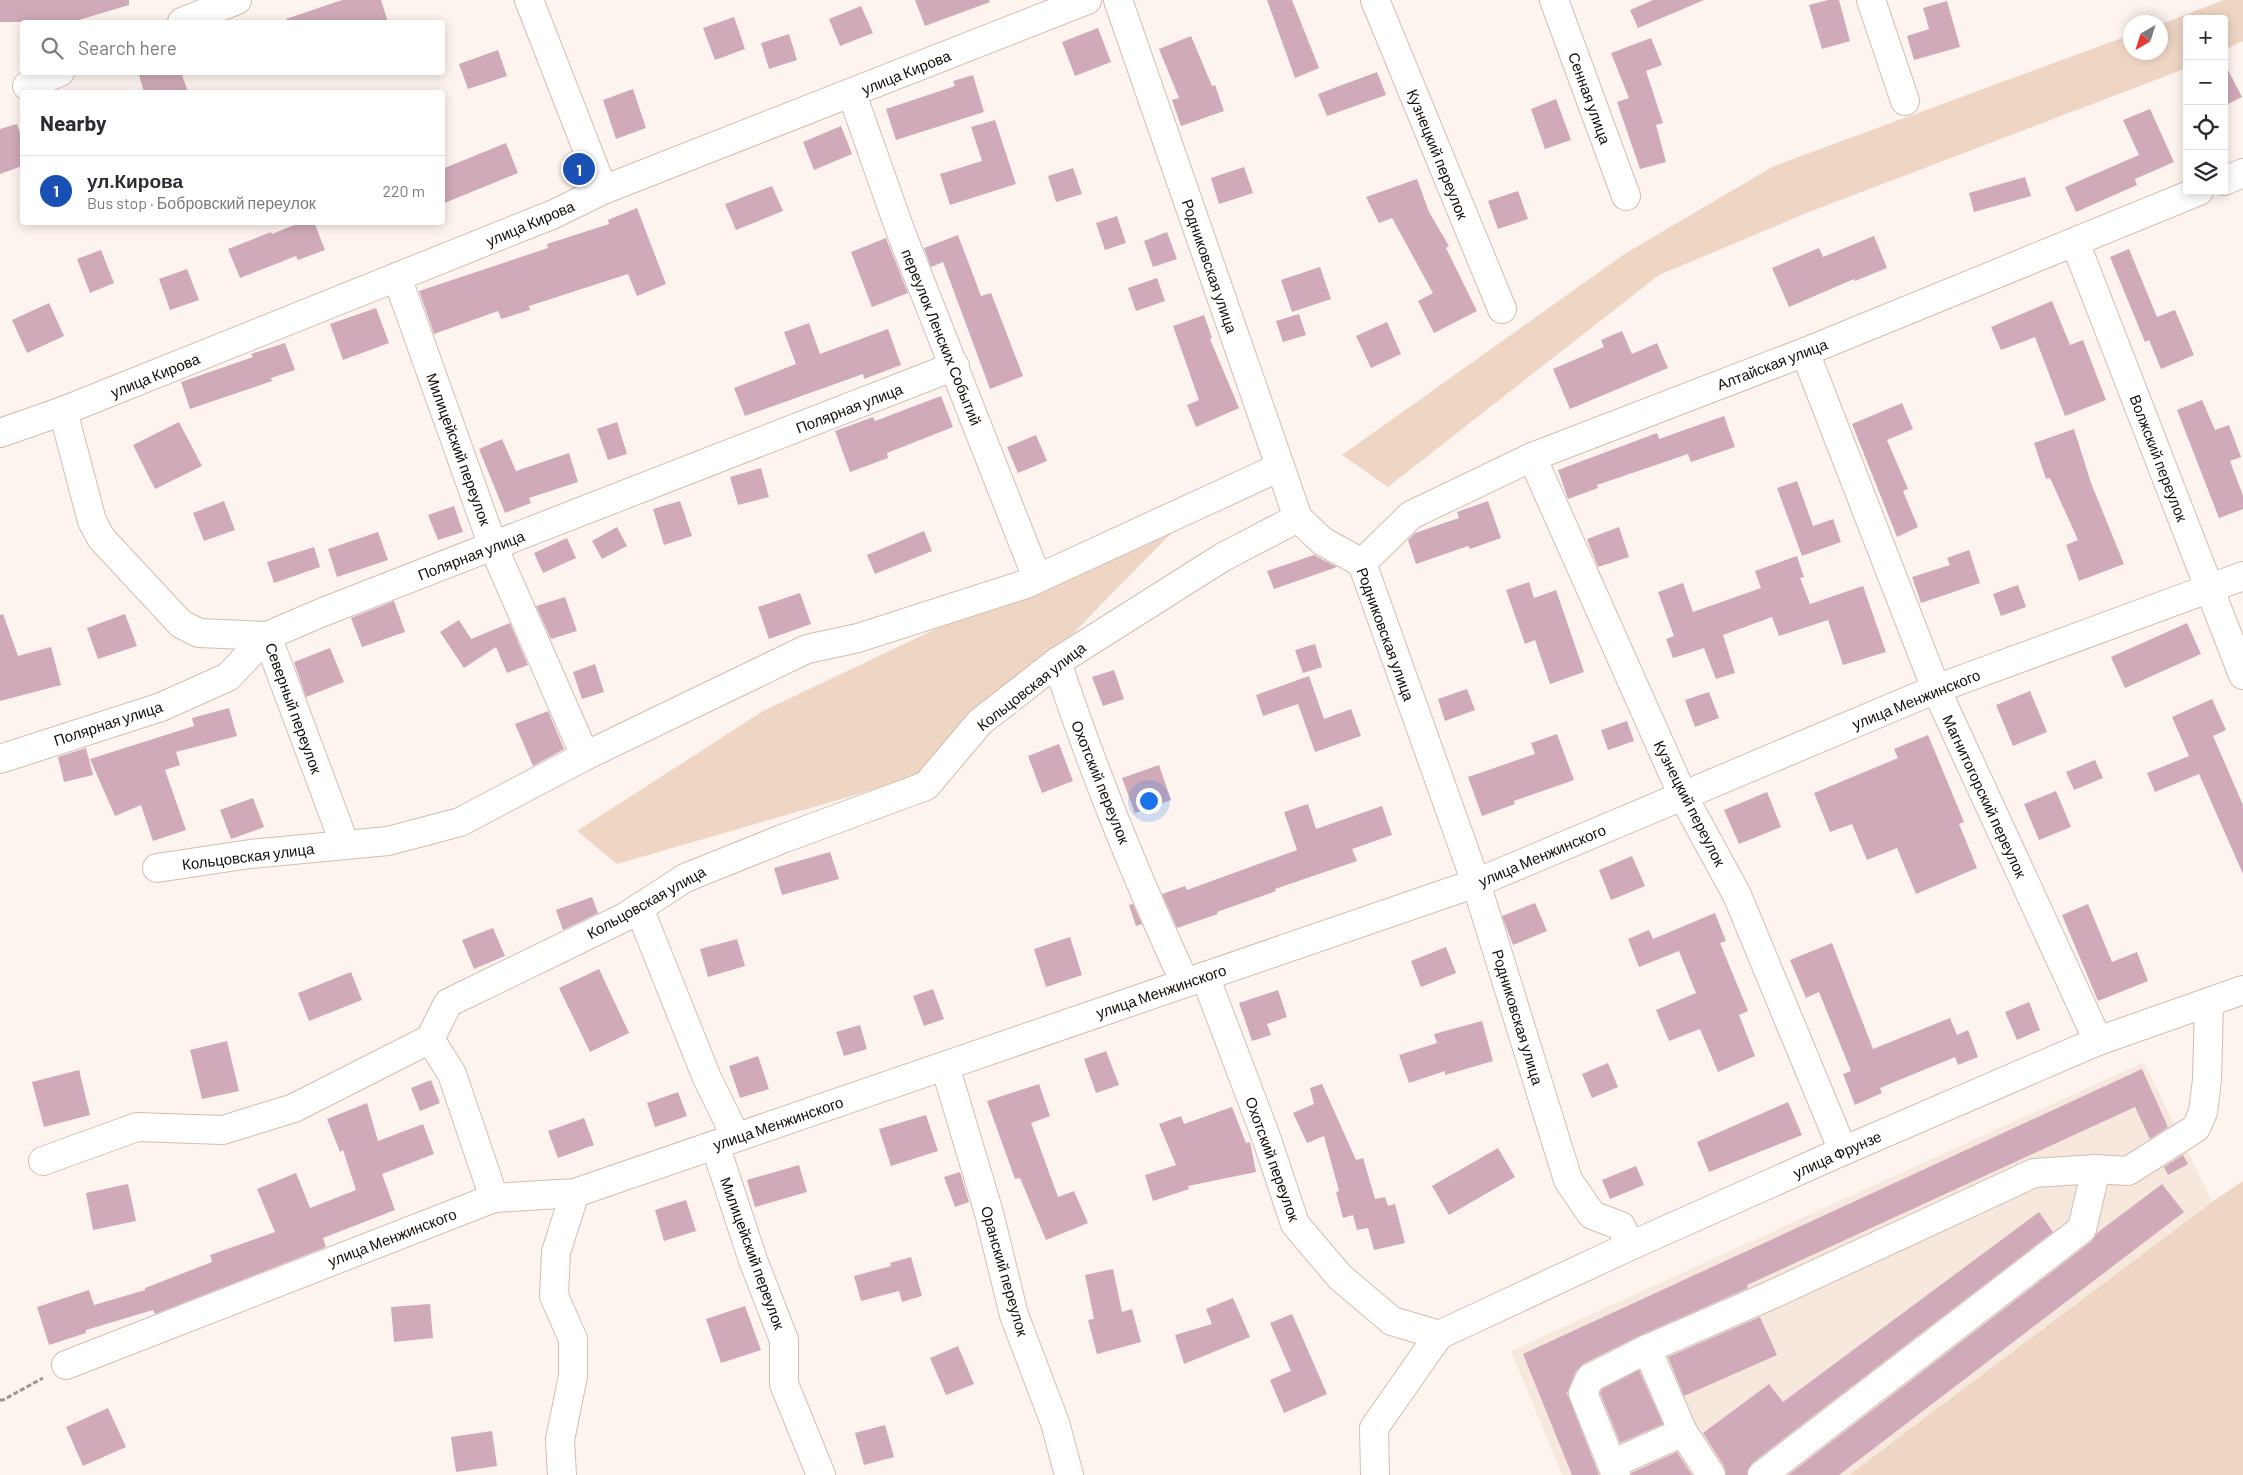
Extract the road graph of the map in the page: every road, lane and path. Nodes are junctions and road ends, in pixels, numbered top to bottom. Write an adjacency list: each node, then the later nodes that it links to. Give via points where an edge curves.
1 (238, 0): 8 (street)
2 (529, 0): 15 (street)
3 (1087, 0): 11 (street, улица Кирова)
4 (1118, 0): 26 (street, Родниковская улица)
5 (1375, 0): 20 (street, Кузнецкий переулок)
6 (1554, 0): 17 (street, Сенная улица)
7 (1871, 0): 12 (street)
8 (187, 20)
9 (53, 75): 10 (street)
10 (26, 86)
11 (852, 94): 15 (street, улица Кирова); 22 (street, переулок Ленских Событий, via 900,230)
12 (1905, 101)
13 (2243, 173): 14 (street)
14 (2228, 179)
15 (603, 190): 19 (street, улица Кирова, via 554,214)
16 (2189, 195): 18 (street, Алтайская улица)
17 (1626, 196)
18 (2075, 242): 21 (street, Алтайская улица); 32 (street, Волжский переулок)
19 (397, 277): 23 (street, улица Кирова); 28 (street, Милицейский переулок)
20 (1502, 308)
21 (1805, 352): 25 (street, Алтайская улица); 36 (street, Магнитогорский переулок)
22 (955, 366): 28 (street, Полярная улица); 31 (street, переулок Ленских Событий)
23 (63, 411): 24 (street, улица Кирова); 33 (street, Северный переулок, via 92,521 101,538 181,624 199,634)
24 (0, 433)
25 (1532, 457): 29 (street, Алтайская улица, via 1411,515); 39 (street, Кузнецкий переулок)
26 (1280, 467): 27 (street, Родниковская улица); 31 (street, Кольцовская улица)
27 (1298, 518): 29 (street, Родниковская улица, via 1322,541); 34 (street, Кольцовская улица, via 1223,557)
28 (494, 546): 33 (street, Полярная улица); 37 (street, Милицейский переулок)
29 (1362, 563): 42 (street, Родниковская улица)
30 (2243, 576): 32 (street, улица Менжинского)
31 (1038, 578): 37 (street, Кольцовская улица, via 858,638 807,649)
32 (2210, 589): 35 (street, Волжский переулок); 36 (street, улица Менжинского)
33 (267, 636): 38 (street, Полярная улица, via 228,677 161,707); 40 (street, Северный переулок)
34 (1058, 662): 43 (street, Кольцовская улица, via 980,722 926,786 685,878); 44 (street, Охотский переулок, via 1084,740 1162,934)
35 (2243, 675)
36 (1936, 689): 39 (street, улица Менжинского); 48 (street, Магнитогорский переулок)
37 (585, 756): 40 (street, Кольцовская улица, via 460,822 388,841)
38 (0, 759)
39 (1683, 796): 42 (street, улица Менжинского); 51 (street, Кузнецкий переулок, via 1737,895)
40 (345, 845): 41 (street, Кольцовская улица, via 250,854)
41 (157, 868)
42 (1476, 883): 44 (street, улица Менжинского); 56 (street, Родниковская улица, via 1568,1180 1592,1215 1621,1226)
43 (639, 908): 47 (street, Кольцовская улица, via 448,1003); 50 (street, Милицейский переулок, via 707,1078)
44 (1195, 980): 49 (street, улица Менжинского); 57 (street, Охотский переулок, via 1266,1137 1295,1224 1340,1277 1392,1321)
45 (2243, 990): 46 (street, улица Фрунзе)
46 (2209, 1002): 48 (street, улица Фрунзе); 53 (street, via 2204,1104 2196,1128 2128,1171)
47 (430, 1039): 52 (street, via 294,1108 223,1130 137,1126); 55 (street, via 452,1074)
48 (2098, 1041): 51 (street, улица Фрунзе)
49 (945, 1066): 50 (street, улица Менжинского); 65 (street, Оранский переулок, via 989,1213 1014,1315 1055,1423)
50 (725, 1141): 54 (street, улица Менжинского); 64 (street, Милицейский переулок, via 753,1260 784,1340 784,1384)
51 (1843, 1151): 56 (street, улица Фрунзе)
52 (43, 1161)
53 (2096, 1169): 58 (street, via 2034,1173); 68 (street, via 2082,1229)
54 (575, 1192): 55 (street, улица Менжинского); 63 (street, via 556,1252 554,1296 573,1338 573,1376 560,1440)
55 (494, 1198): 59 (street, улица Менжинского)
56 (1630, 1246): 57 (street, улица Фрунзе)
57 (1439, 1335): 66 (street, via 1374,1428)
58 (1647, 1349): 61 (street); 62 (street, via 1590,1378 1583,1393)
59 (66, 1365): 60 (path)
60 (0, 1400)
61 (1683, 1432): 62 (street); 67 (street)
62 (1614, 1469)
63 (562, 1475)
64 (821, 1475)
65 (1069, 1475)
66 (1375, 1475)
67 (1711, 1475)
68 (1762, 1475)

